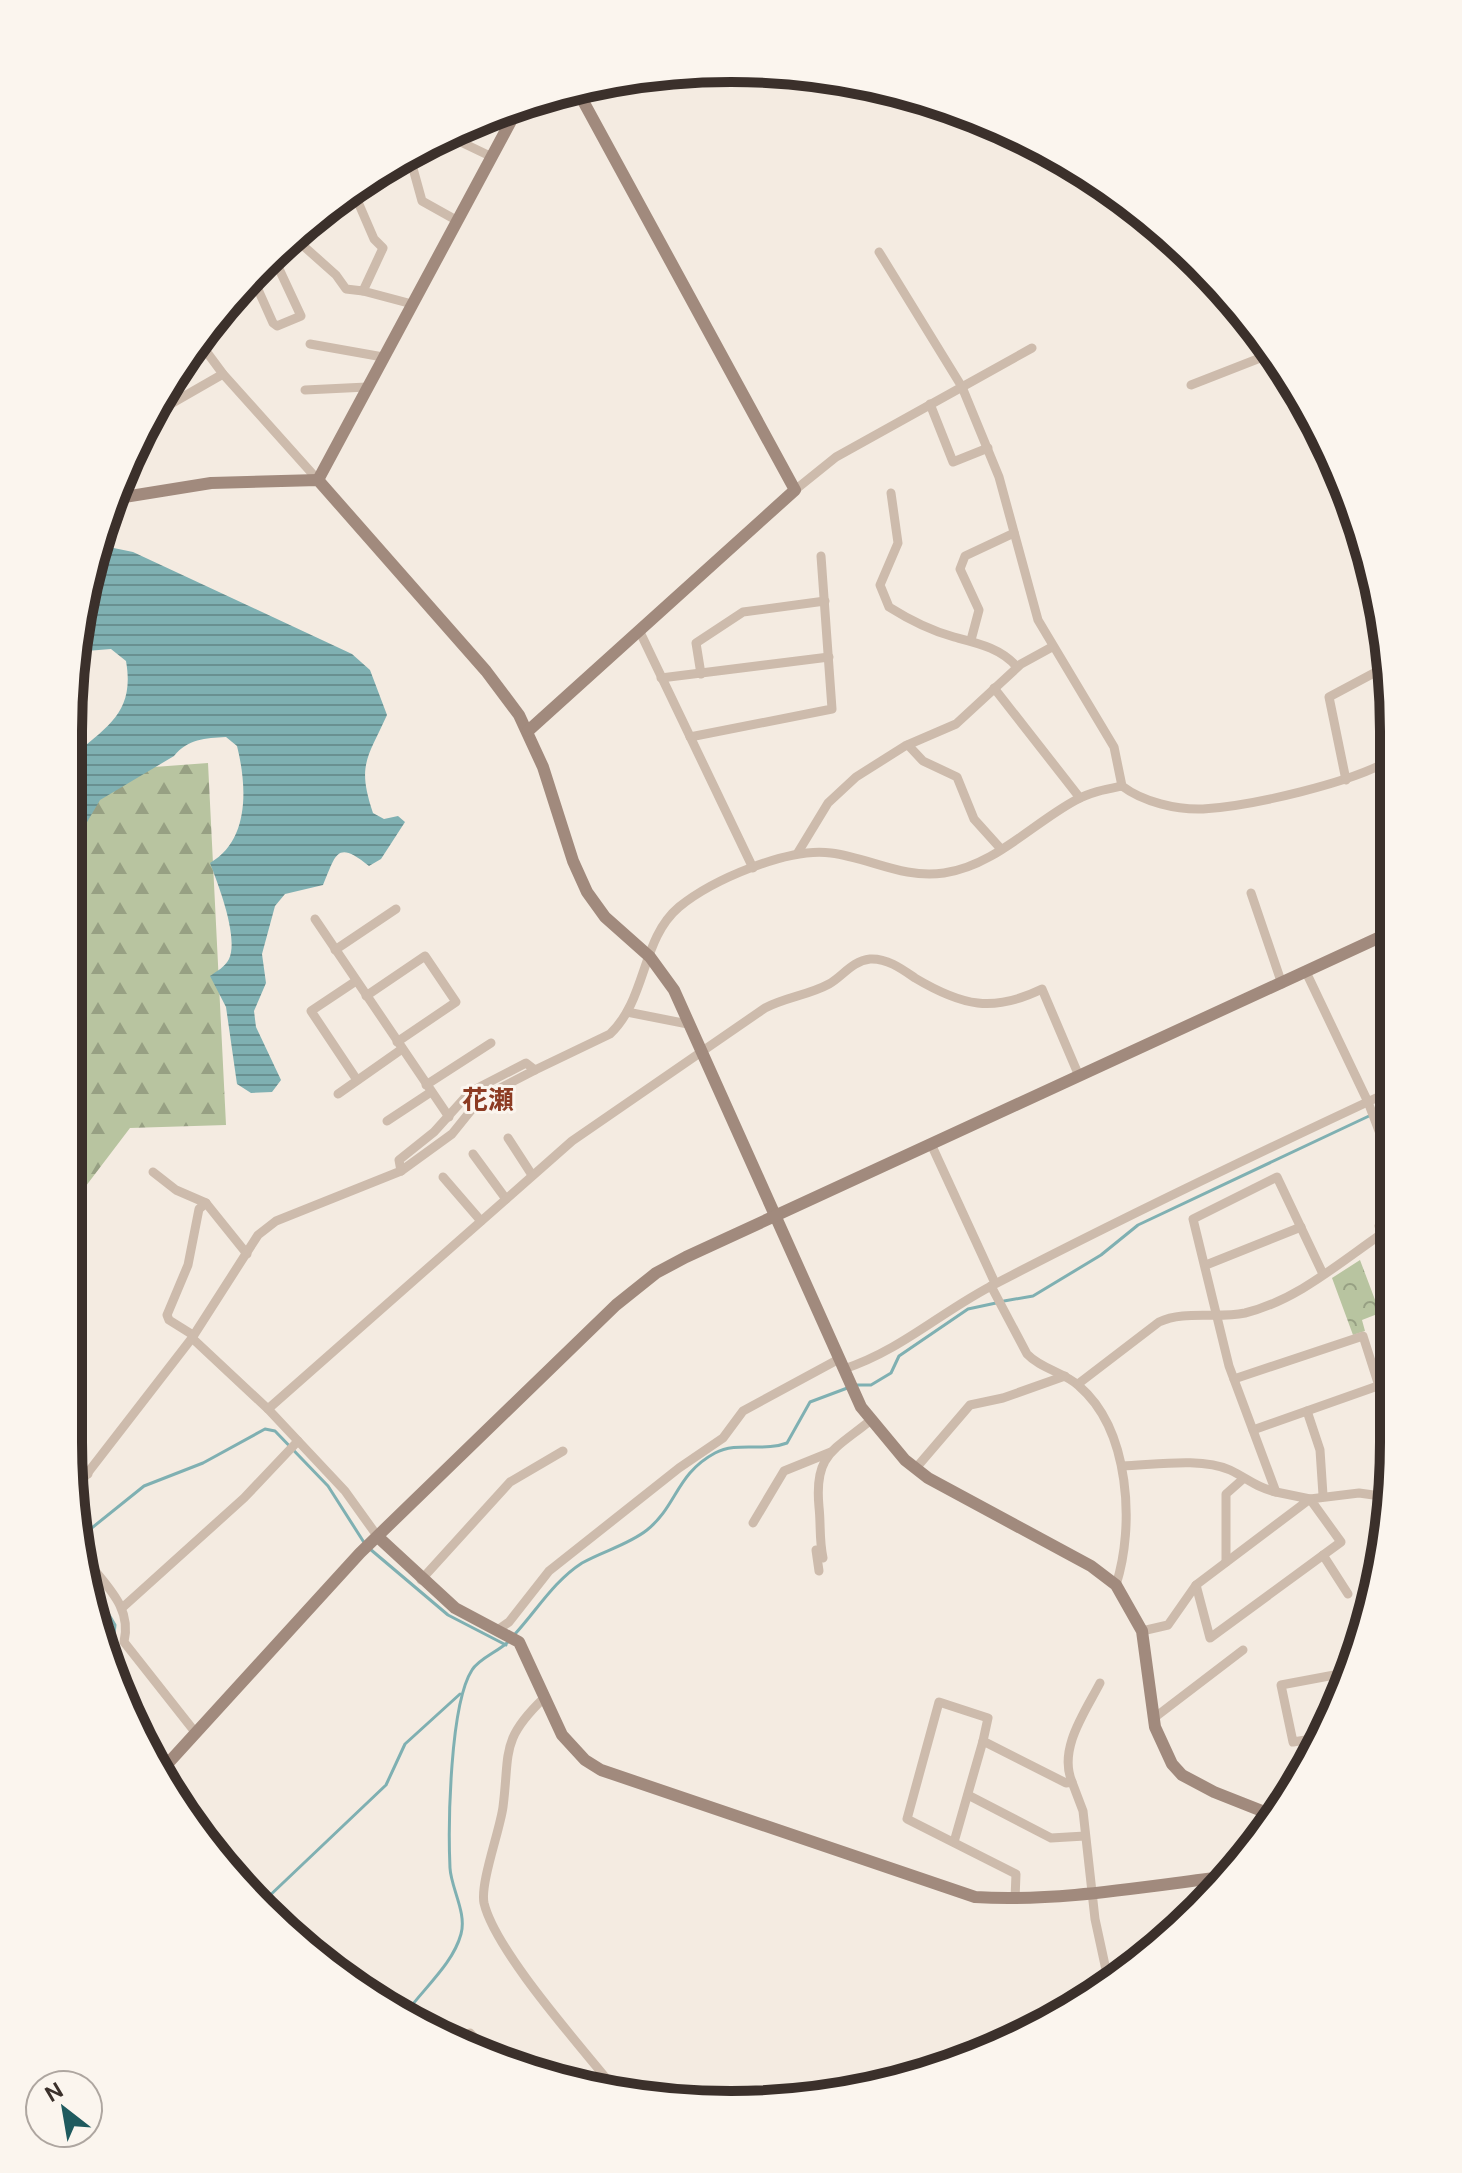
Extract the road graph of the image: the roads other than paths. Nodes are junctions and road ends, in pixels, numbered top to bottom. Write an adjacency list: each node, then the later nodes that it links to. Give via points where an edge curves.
1 (582, 99): 28 (street)
2 (511, 120): 4 (street)
3 (460, 142): 4 (street)
4 (490, 156): 7 (street)
5 (412, 166): 7 (street, via 422,201)
6 (356, 202): 12 (street, via 383,248)
7 (456, 220): 13 (street)
8 (302, 244): 12 (street, via 346,289)
9 (879, 252): 22 (street)
10 (278, 266): 11 (street, via 301,316 277,326)
11 (256, 290)
12 (363, 291): 13 (street)
13 (412, 304): 17 (street)
14 (310, 344): 17 (street)
15 (1032, 348): 22 (street)
16 (205, 350): 19 (street)
17 (383, 357): 21 (street)
18 (1262, 357): 20 (street)
19 (223, 374): 24 (street); 27 (street)
20 (1191, 385)
21 (367, 387): 23 (street); 27 (street)
22 (962, 387): 25 (street); 26 (street)
23 (305, 390)
24 (170, 404)
25 (930, 404): 26 (street, via 953,462); 28 (street, via 836,457)
26 (988, 448): 31 (street)
27 (318, 480): 30 (street, via 211,483); 43 (street, via 486,671)
28 (795, 490): 34 (street)
29 (891, 493): 35 (street, via 898,543 880,585 889,607 952,637)
30 (126, 497)
31 (1014, 533): 35 (street, via 961,562 979,610); 36 (street, via 1038,620)
32 (821, 556): 33 (street)
33 (825, 601): 37 (street); 40 (street, via 743,612 696,643)
34 (639, 630): 41 (street); 43 (street)
35 (971, 640): 38 (street, via 1010,658)
36 (1052, 647): 38 (street); 48 (street, via 1114,747)
37 (829, 657): 40 (street); 44 (street, via 832,709)
38 (1017, 667): 42 (street)
39 (1377, 673): 47 (street, via 1329,697)
40 (701, 674): 41 (street)
41 (661, 678): 44 (street)
42 (994, 688): 45 (street, via 956,724); 49 (street)
43 (528, 731): 58 (street, via 587,892 611,924)
44 (690, 737): 52 (street)
45 (908, 745): 50 (street, via 923,761 957,777 974,819); 51 (street, via 856,777 828,803)
46 (1380, 764): 47 (street)
47 (1346, 780): 48 (street, via 1203,809 1157,802)
48 (1122, 786): 49 (street)
49 (1080, 798): 50 (street)
50 (1001, 849): 51 (street, via 945,873 904,873 834,853)
51 (797, 854): 52 (street)
52 (753, 868): 58 (street, via 679,908 662,925)
53 (1251, 893): 61 (street)
54 (396, 909): 57 (street)
55 (315, 919): 57 (street)
56 (1380, 937): 59 (street)
57 (335, 950): 60 (street)
58 (650, 957): 63 (street); 64 (street, via 666,976)
59 (1306, 972): 61 (street); 74 (street)
60 (356, 981): 62 (street); 70 (street, via 311,1011)
61 (1282, 984): 69 (street)
62 (366, 996): 66 (street); 66 (street, via 425,956 456,1002)
63 (627, 1012): 64 (street); 68 (street, via 598,1042)
64 (688, 1024): 67 (street)
65 (491, 1043): 71 (street)
66 (399, 1045): 70 (street); 71 (street)
67 (700, 1052): 69 (street, via 783,998 831,983 854,963 872,959 982,1005 1013,1003 1042,989); 83 (street); 87 (street)
68 (535, 1070): 75 (street, via 526,1063 481,1084); 81 (street, via 481,1098 452,1134)
69 (1079, 1076): 79 (street)
70 (357, 1080): 72 (street)
71 (428, 1089): 75 (street); 76 (street)
72 (338, 1094)
73 (1380, 1098): 74 (street)
74 (1369, 1105): 77 (street); 95 (street)
75 (449, 1117): 81 (street, via 399,1160)
76 (387, 1121)
77 (1380, 1135)
78 (508, 1138): 83 (street)
79 (931, 1144): 87 (street); 95 (street)
80 (473, 1154): 85 (street)
81 (401, 1171): 92 (street, via 276,1221 258,1235)
82 (153, 1172): 86 (street)
83 (532, 1175): 85 (street)
84 (443, 1177): 88 (street)
85 (506, 1199): 88 (street)
86 (206, 1203): 92 (street); 97 (street, via 199,1209 188,1265 167,1315)
87 (774, 1215): 98 (street); 123 (street, via 686,1257 635,1289)
88 (481, 1221): 104 (street)
89 (1380, 1224): 91 (street)
90 (1301, 1227): 93 (street); 93 (street, via 1277,1177 1193,1219); 94 (street)
91 (1380, 1235): 94 (street)
92 (247, 1254): 97 (street)
93 (1206, 1265): 96 (street)
94 (1323, 1274): 96 (street, via 1270,1306)
95 (993, 1284): 98 (street); 100 (street, via 1027,1354)
96 (1218, 1318): 101 (street); 102 (street, via 1170,1317)
97 (192, 1337): 104 (street); 114 (street)
98 (846, 1375): 106 (street); 135 (street, via 743,1411 723,1438 549,1571 509,1622)
99 (1380, 1375): 101 (street, via 1363,1336)
100 (1065, 1376): 102 (street); 112 (street, via 970,1405)
101 (1234, 1379): 107 (street)
102 (1078, 1384): 111 (street, via 1099,1411)
103 (1380, 1385): 105 (street)
104 (268, 1409): 108 (street)
105 (1307, 1411): 107 (street); 118 (street, via 1320,1450)
106 (871, 1420): 110 (street); 112 (street)
107 (1253, 1430): 117 (street)
108 (298, 1441): 123 (street, via 345,1491); 133 (street, via 244,1498)
109 (563, 1451): 129 (street, via 510,1482)
110 (831, 1452): 121 (street, via 784,1471); 122 (street, via 816,1490)
111 (1122, 1466): 115 (street, via 1205,1465); 130 (street, via 1128,1519)
112 (916, 1468): 130 (street)
113 (83, 1470): 114 (street)
114 (88, 1474): 116 (street)
115 (1243, 1479): 117 (street); 126 (street, via 1226,1494)
116 (83, 1480)
117 (1276, 1492): 120 (street)
118 (1323, 1495): 119 (street); 120 (street)
119 (1378, 1497)
120 (1310, 1499): 124 (street, via 1341,1542); 126 (street)
121 (753, 1523)
122 (817, 1535): 125 (street); 128 (street)
123 (375, 1539): 129 (street); 141 (street)
124 (1323, 1555): 131 (street, via 1210,1638); 132 (street)
125 (823, 1558)
126 (1226, 1562): 131 (street)
127 (94, 1571): 133 (street)
128 (819, 1571)
129 (421, 1580): 135 (street, via 455,1608)
130 (1116, 1585): 134 (street)
131 (1196, 1585): 134 (street, via 1168,1625)
132 (1348, 1594)
133 (122, 1608): 141 (street, via 128,1624 124,1642)
134 (1142, 1631): 140 (street)
135 (509, 1635): 139 (street)
136 (1243, 1650): 140 (street)
137 (1337, 1675): 142 (street, via 1281,1685 1293,1742)
138 (1100, 1683): 145 (street, via 1068,1755)
139 (544, 1698): 152 (street, via 562,1735 601,1770 975,1897); 154 (street, via 508,1742 503,1810 483,1901 499,1939)
140 (1154, 1718): 147 (street, via 1161,1743 1182,1775)
141 (195, 1732): 144 (street)
142 (1307, 1740)
143 (983, 1741): 145 (street); 146 (street); 149 (street, via 988,1718 939,1702 907,1819)
144 (168, 1763)
145 (1072, 1782): 148 (street)
146 (968, 1795): 148 (street, via 1051,1838); 149 (street)
147 (1264, 1812)
148 (1085, 1836): 151 (street)
149 (954, 1842): 152 (street, via 1016,1874)
150 (1211, 1878): 151 (street)
151 (1091, 1892): 152 (street); 153 (street)
152 (1015, 1899)
153 (1107, 1971)
154 (605, 2079)

